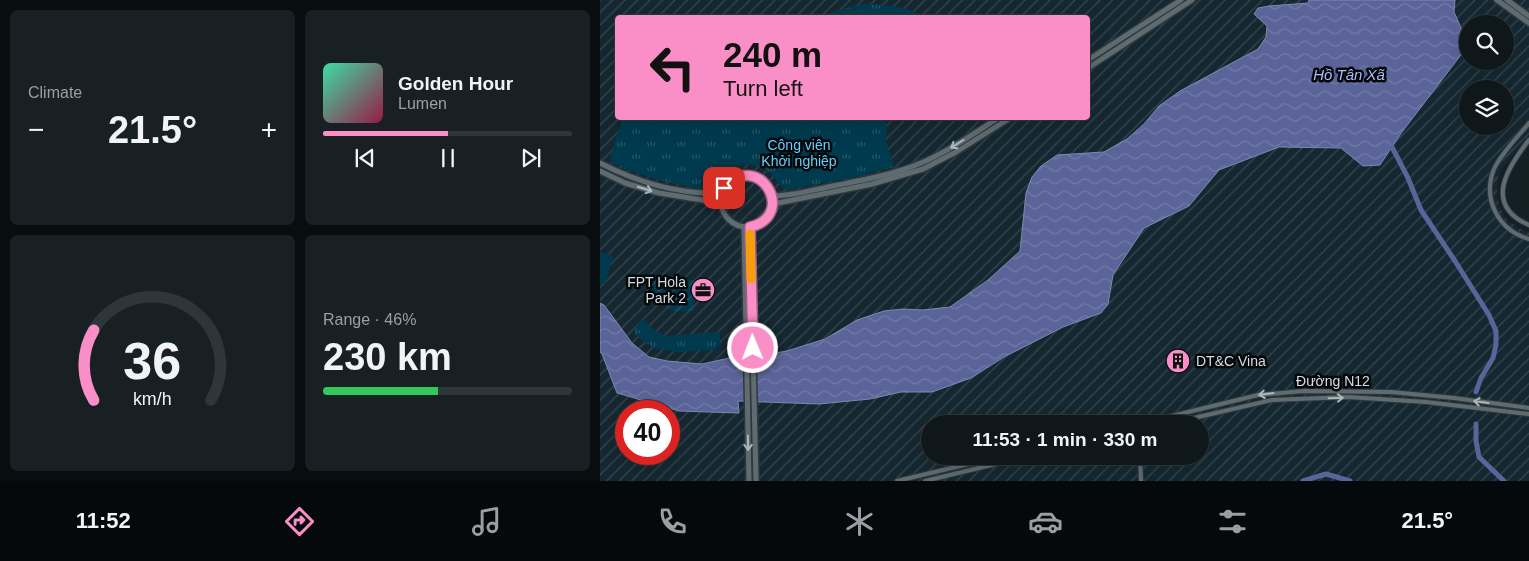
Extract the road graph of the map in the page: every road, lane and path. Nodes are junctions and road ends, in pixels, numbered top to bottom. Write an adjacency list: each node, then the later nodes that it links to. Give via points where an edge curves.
1 (1181, 0): 7 (street)
2 (1192, 0): 8 (street)
3 (1497, 0): 6 (street)
4 (1507, 0): 5 (street)
5 (1529, 16)
6 (1529, 23)
7 (1090, 59)
8 (1090, 67)
9 (996, 120): 12 (street)
10 (1006, 120): 12 (street)
11 (1529, 123): 22 (street, via 1497,164 1490,194 1498,219 1510,230)
12 (978, 134): 17 (street, one-way to 17, via 917,165 889,174 792,195); 19 (street, via 956,152 897,178)
13 (1529, 140): 20 (street, via 1510,166 1502,188 1509,210 1515,218)
14 (600, 163): 16 (street, via 659,186)
15 (600, 171): 18 (street, one-way to 18, via 659,193)
16 (722, 193): 17 (street, via 730,181 747,175 764,181); 18 (street)
17 (772, 196): 19 (street)
18 (721, 203): 21 (street, via 729,220)
19 (773, 204): 21 (street, via 766,219)
20 (1529, 225)
21 (747, 227): 30 (street, one-way to 30); 31 (street)
22 (1529, 239)
23 (1529, 408): 25 (street, Đường N12, one-way to 25, via 1391,392 1303,391 1258,395)
24 (1529, 414): 26 (street, Đường N12, one-way to 24, via 1272,400 1348,398 1426,402)
25 (1177, 415)
26 (1207, 415)
27 (964, 465): 32 (street)
28 (992, 465): 33 (street)
29 (1140, 465): 34 (street)
30 (749, 481)
31 (756, 481)
32 (897, 481)
33 (925, 481)
34 (1141, 481)

